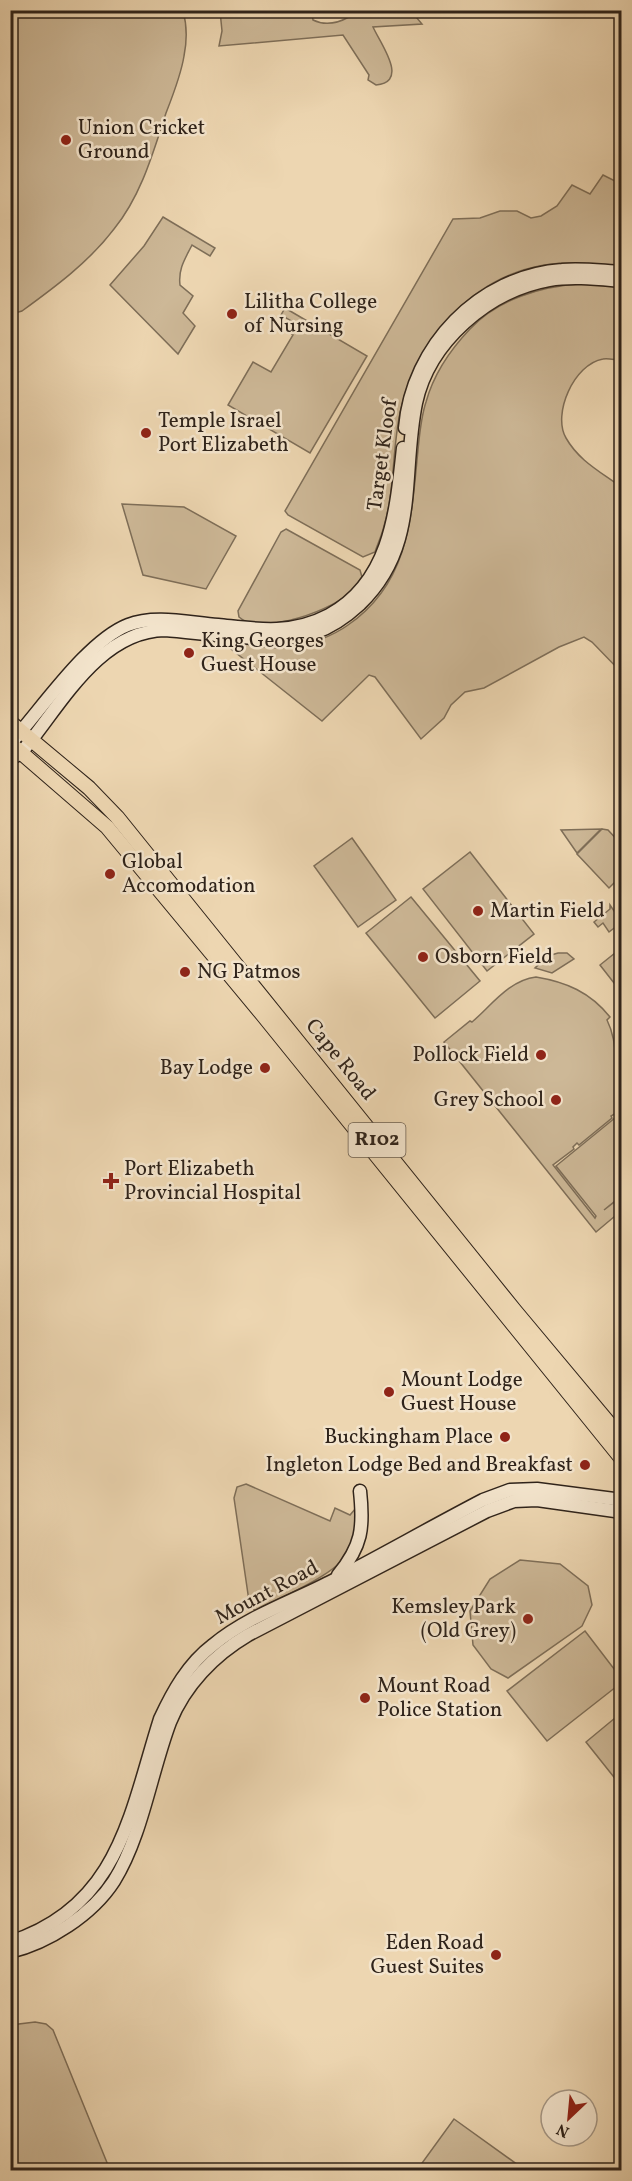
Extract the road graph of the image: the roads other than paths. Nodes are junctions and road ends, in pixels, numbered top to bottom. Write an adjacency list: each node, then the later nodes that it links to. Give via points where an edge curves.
1 (621, 272): 3 (main road, Target Kloof, via 562,270 523,278 474,303 439,338 419,371 408,404 392,530)
2 (621, 281): 3 (main road, Target Kloof, via 564,278 536,283 485,307 452,336 432,365 417,402 401,531 393,560)
3 (381, 572): 4 (main road, via 370,594 346,616 307,635 273,638 152,630 125,639)
4 (21, 731): 5 (main road); 6 (main road, Cape Road / R102, via 117,817)
5 (13, 749): 7 (main road, Cape Road / R102, via 107,827)
6 (621, 1439)
7 (621, 1460)
8 (360, 1491): 11 (main road, via 360,1539)
9 (621, 1500): 11 (main road, Mount Road, via 537,1489 510,1490 483,1500)
10 (621, 1512): 13 (main road, Mount Road, via 537,1500 514,1501 248,1635 223,1652 201,1672 171,1722 138,1823 113,1883 87,1911 63,1929 46,1940)
11 (334, 1580): 12 (main road, Mount Road, via 226,1635 191,1666 160,1719 117,1851 105,1874 57,1921)
12 (10, 1942)
13 (10, 1952)

